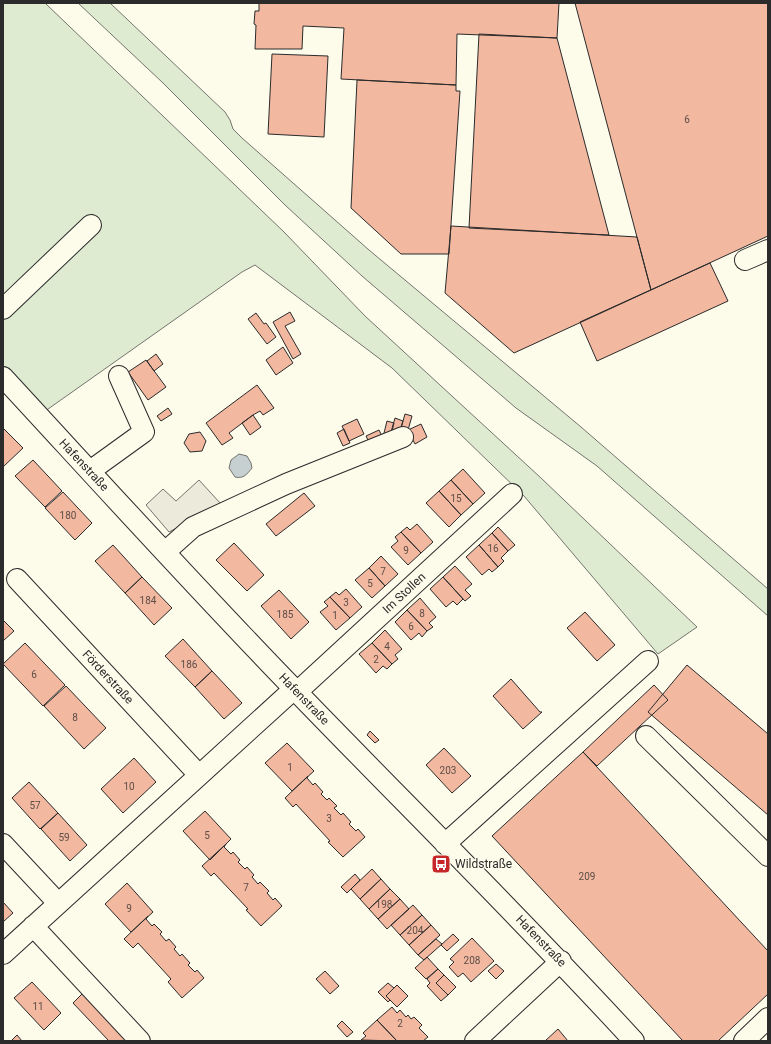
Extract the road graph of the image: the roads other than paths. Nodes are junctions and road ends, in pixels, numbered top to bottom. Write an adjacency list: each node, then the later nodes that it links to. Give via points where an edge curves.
1 (91, 226): 4 (street)
2 (768, 250): 3 (street)
3 (746, 260)
4 (3, 309)
5 (120, 376): 8 (street, via 144,432)
6 (3, 377): 8 (street, Hafenstraße)
7 (403, 437): 10 (street, via 286,484 193,527)
8 (90, 471): 10 (street, Hafenstraße)
9 (512, 494): 13 (street, Im Stollen)
10 (165, 552): 13 (street, Hafenstraße)
11 (17, 579): 15 (street, Förderstraße)
12 (648, 661): 17 (street)
13 (295, 690): 15 (street); 17 (street, Hafenstraße)
14 (646, 736): 18 (street)
15 (199, 775): 19 (street)
16 (3, 844): 19 (street)
17 (445, 844): 22 (street, Hafenstraße)
18 (768, 856)
19 (58, 903): 20 (street)
20 (34, 926): 21 (street); 24 (street)
21 (3, 954)
22 (560, 961): 25 (street); 26 (street, Hafenstraße)
23 (768, 1018): 27 (street)
24 (140, 1041)
25 (475, 1041)
26 (634, 1041)
27 (744, 1041)

